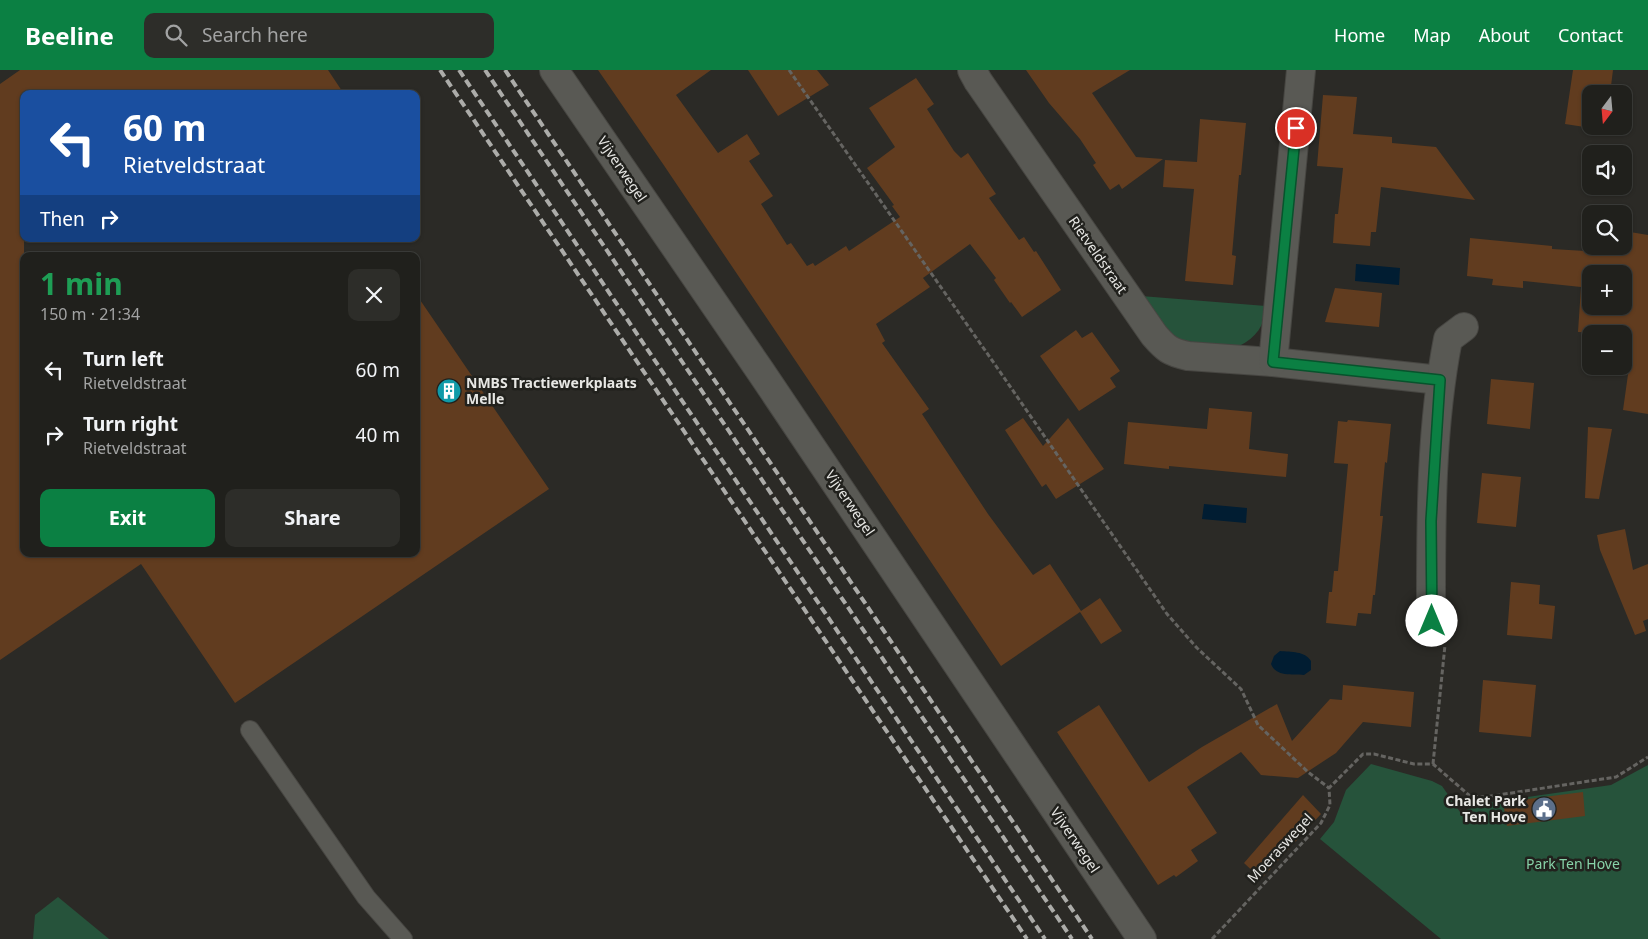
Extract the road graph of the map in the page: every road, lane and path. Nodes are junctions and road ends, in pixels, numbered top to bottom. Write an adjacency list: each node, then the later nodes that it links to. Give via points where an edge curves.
1 (554, 70): 14 (street, Vijverwegel, via 767,380)
2 (789, 70): 12 (path, via 1167,614 1197,648 1241,689 1258,725)
3 (972, 70): 6 (street, Rietveldstraat, via 1165,348 1188,356)
4 (1302, 70): 6 (street)
5 (1464, 327): 7 (street, via 1448,339)
6 (1273, 362): 7 (street, Rietveldstraat)
7 (1440, 380): 8 (street, via 1431,521)
8 (1432, 621): 11 (path, via 1445,642)
9 (250, 730): 13 (lane, via 366,897)
10 (1648, 757): 11 (path, via 1616,777 1485,797 1470,796)
11 (1433, 764): 12 (path, via 1414,764 1363,754)
12 (1329, 788): 15 (path, Moeraswegel, via 1330,805 1321,823)
13 (403, 939)
14 (1142, 939)
15 (1212, 939)

